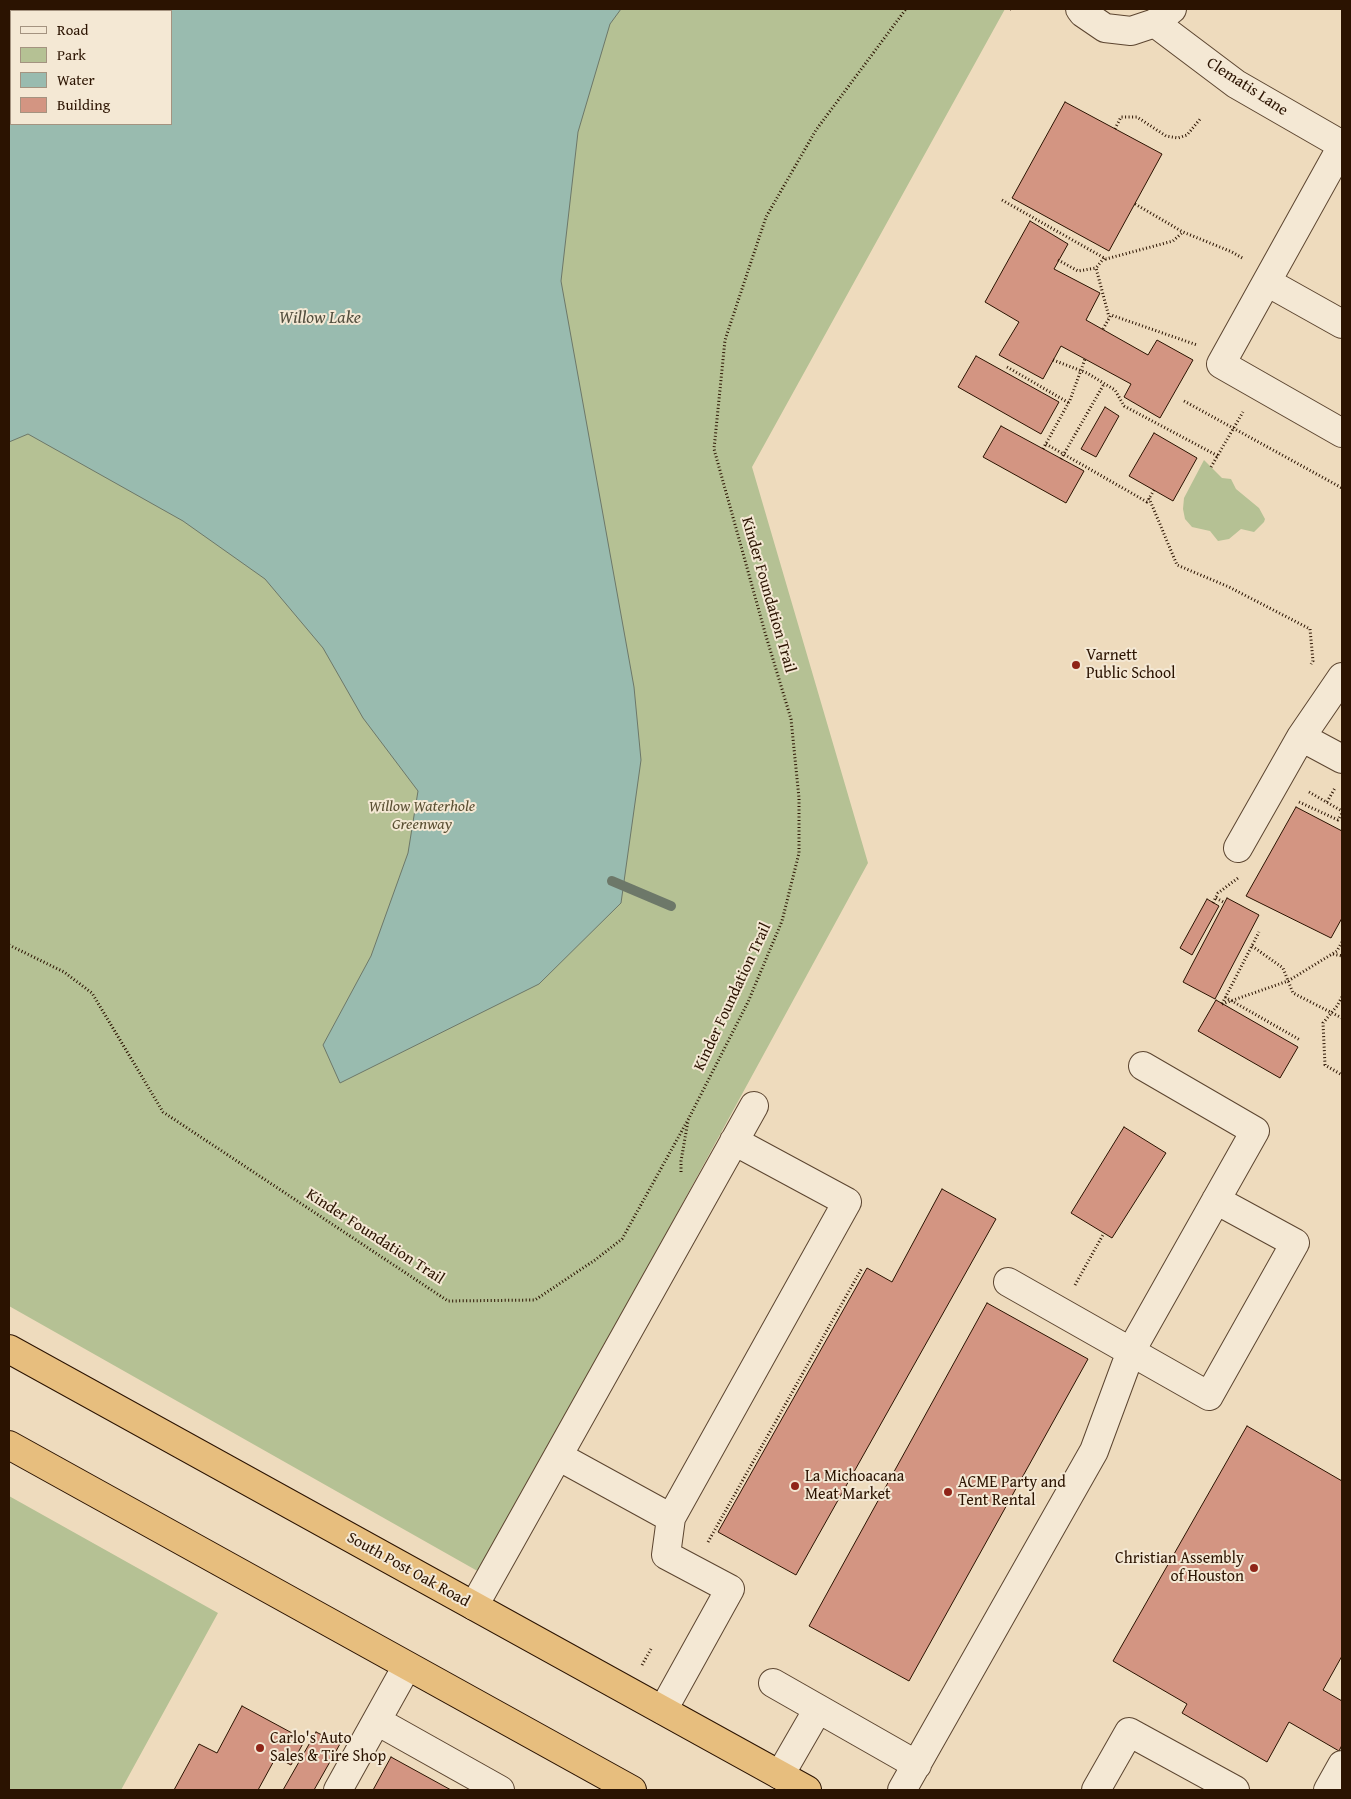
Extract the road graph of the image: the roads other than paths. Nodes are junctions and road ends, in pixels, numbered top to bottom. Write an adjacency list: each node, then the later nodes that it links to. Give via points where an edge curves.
1 (1080, 9): 2 (street, Clematis Lane, via 1105,28 1131,31)
2 (1164, 16): 3 (street, Clematis Lane, via 1236,84)
3 (1342, 145): 4 (street)
4 (1267, 282): 5 (street); 6 (street, via 1221,364)
5 (1342, 324)
6 (1342, 433)
7 (1342, 677): 8 (street)
8 (1301, 737): 9 (street); 10 (street)
9 (1342, 760)
10 (1238, 848)
11 (1143, 1066): 14 (street, via 1254,1131)
12 (754, 1106): 13 (street)
13 (734, 1141): 21 (street); 22 (street, via 847,1202)
14 (1216, 1200): 17 (street); 17 (street, via 1295,1243 1290,1252 1209,1396)
15 (1008, 1282): 17 (street)
16 (9, 1349): 19 (highway, South Post Oak Road)
17 (1131, 1352): 29 (street, via 1094,1450)
18 (9, 1364): 19 (highway)
19 (41, 1367): 23 (highway, South Post Oak Road)
20 (9, 1445): 24 (highway)
21 (558, 1456): 22 (street); 23 (street)
22 (671, 1518): 27 (street, via 666,1555 730,1589)
23 (474, 1606): 27 (highway, South Post Oak Road)
24 (407, 1666): 28 (street); 34 (highway)
25 (773, 1683): 26 (street)
26 (818, 1709): 29 (street); 31 (street)
27 (663, 1710): 31 (highway, South Post Oak Road)
28 (377, 1721): 32 (street); 33 (street)
29 (917, 1765): 36 (street)
30 (1342, 1765): 39 (street)
31 (780, 1775): 35 (highway, South Post Oak Road)
32 (338, 1790)
33 (500, 1790)
34 (632, 1790)
35 (807, 1790)
36 (902, 1790)
37 (1096, 1790): 38 (street, via 1129,1732)
38 (1235, 1790)
39 (1328, 1790)

